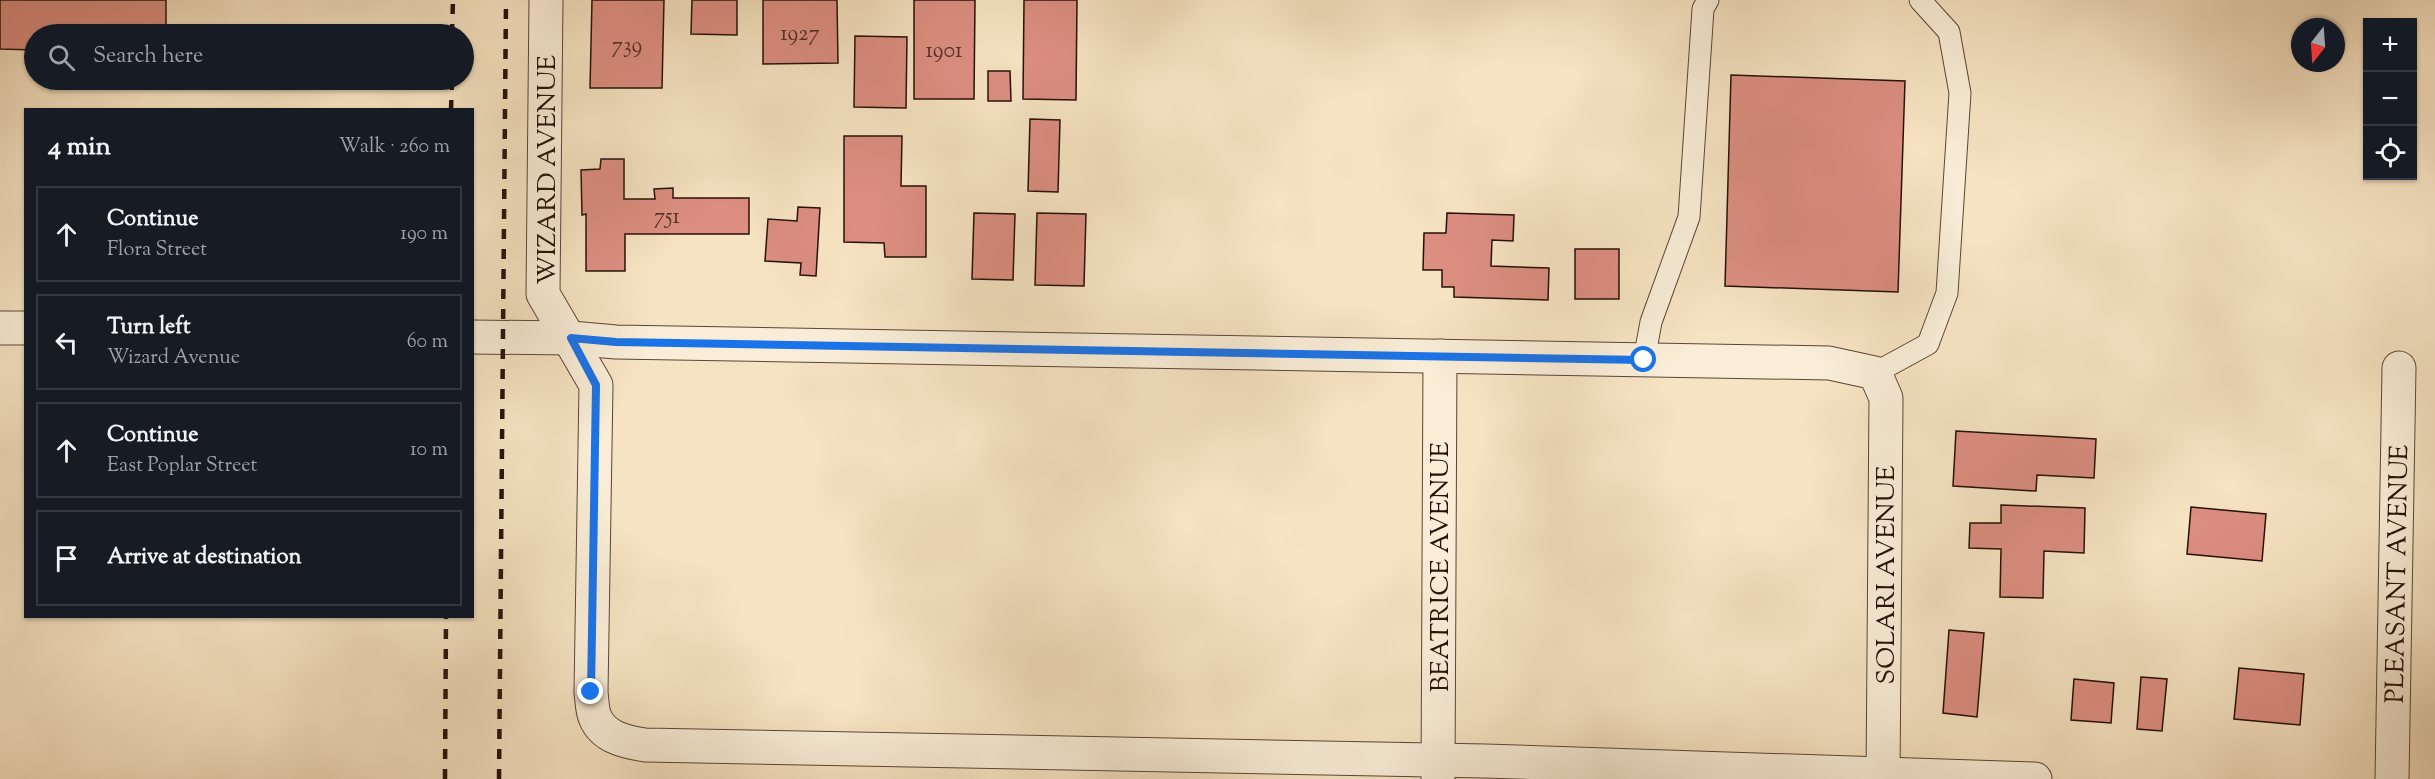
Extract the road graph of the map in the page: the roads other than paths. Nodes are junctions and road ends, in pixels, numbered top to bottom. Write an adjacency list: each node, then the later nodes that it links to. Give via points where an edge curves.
1 (546, 0): 7 (street, WIZARD AVENUE, via 543,294)
2 (1708, 0): 9 (lane, via 1703,9 1689,217 1652,322)
3 (1920, 0): 11 (lane, via 1949,32 1960,93 1947,293 1928,344)
4 (0, 327): 5 (street)
5 (24, 328)
6 (474, 337): 7 (street)
7 (571, 338): 8 (street, via 616,342); 12 (street, WIZARD AVENUE, via 596,385 591,651 594,717 623,742)
8 (1440, 356): 9 (street); 12 (street, BEATRICE AVENUE)
9 (1644, 360): 11 (street, via 1829,363)
10 (2399, 368): 15 (street, PLEASANT AVENUE)
11 (1875, 373): 13 (street, SOLARI AVENUE, via 1886,398)
12 (1438, 770): 13 (street, WIZARD AVENUE, via 1496,761)
13 (1883, 777): 14 (street, WIZARD AVENUE)
14 (2035, 779)
15 (2392, 779)

